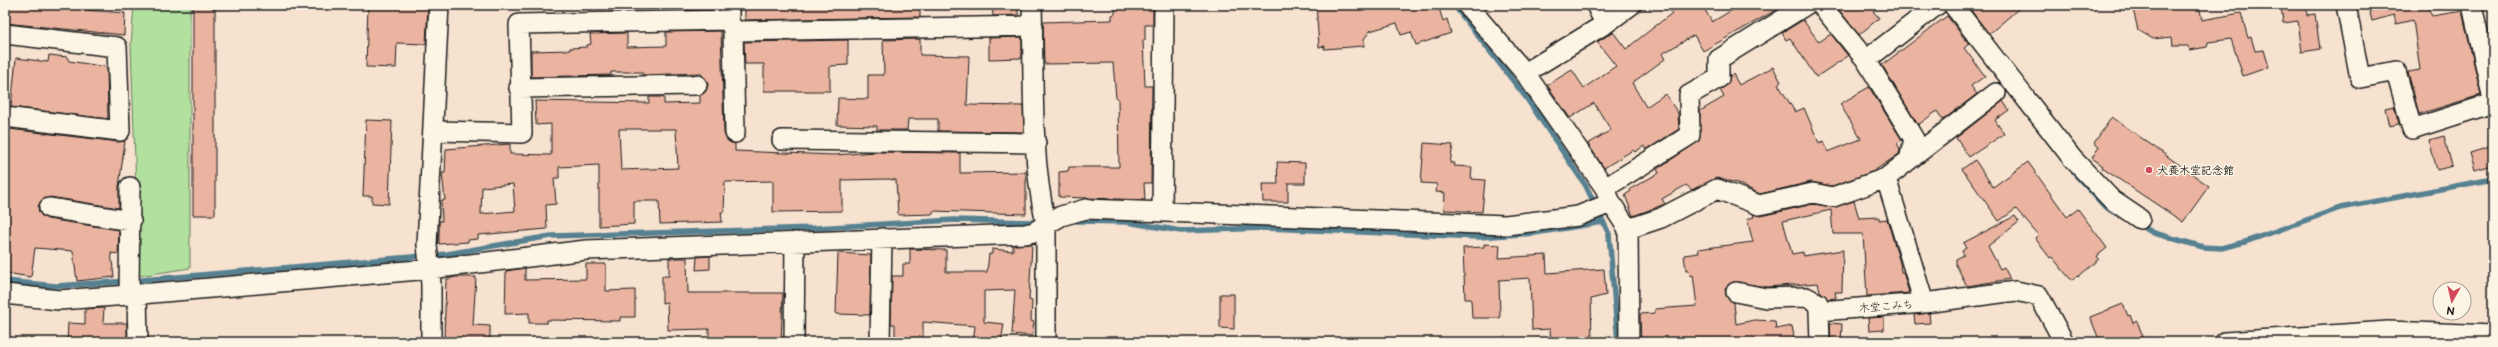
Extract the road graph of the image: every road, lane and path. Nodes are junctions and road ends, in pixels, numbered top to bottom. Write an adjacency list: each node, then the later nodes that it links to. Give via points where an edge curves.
1 (439, 5): 25 (street)
2 (1032, 5): 15 (street)
3 (1164, 5): 34 (street)
4 (1467, 5): 18 (street)
5 (1596, 5): 14 (street)
6 (1631, 5): 14 (street)
7 (1806, 5): 32 (street, via 1720,59 1719,78 1690,94 1690,134)
8 (1821, 5): 17 (street)
9 (1937, 5): 17 (street)
10 (1953, 5): 35 (street, via 2072,158 2112,200)
11 (2346, 5): 23 (street, via 2360,78 2396,71 2412,129)
12 (2472, 5): 22 (street)
13 (731, 19): 15 (street); 20 (street, via 519,24); 26 (street)
14 (1606, 24): 18 (street)
15 (1033, 26): 28 (street)
16 (5, 34): 24 (street, via 117,47 120,131)
17 (1866, 60): 29 (street, via 1914,139)
18 (1525, 73): 32 (street)
19 (697, 85): 20 (street)
20 (520, 88): 25 (street, via 522,133)
21 (1996, 93): 29 (street)
22 (2493, 100)
23 (2493, 103)
24 (5, 117)
25 (434, 131): 41 (street)
26 (735, 133)
27 (782, 140): 28 (street)
28 (1036, 143): 37 (street)
29 (1909, 160): 30 (street)
30 (1886, 178): 38 (street, via 1833,197 1813,193 1759,205 1717,189 1662,218); 45 (street, 木堂こみち)
31 (130, 187): 36 (street)
32 (1608, 195): 34 (street, via 1578,216 1506,225 1469,226); 38 (street)
33 (49, 208): 36 (street)
34 (1162, 212): 37 (street, via 1086,209 1061,216)
35 (2140, 220)
36 (131, 221): 42 (street)
37 (1046, 224): 39 (street, via 1034,232 1024,234); 52 (street)
38 (1628, 229): 53 (street)
39 (882, 238): 40 (street); 51 (street)
40 (795, 242): 41 (street, via 586,250); 50 (street)
41 (429, 260): 42 (street); 49 (street)
42 (132, 288): 44 (street, via 59,300); 48 (street)
43 (1736, 292): 46 (street, via 1766,298 1806,297 1818,303)
44 (5, 294)
45 (1924, 303): 46 (street, 木堂こみち); 55 (street, via 2016,291 2039,296)
46 (1819, 311): 54 (street)
47 (2493, 335): 56 (street, via 2388,331)
48 (138, 342)
49 (430, 342)
50 (794, 342)
51 (880, 342)
52 (1046, 342)
53 (1629, 342)
54 (1820, 342)
55 (2064, 342)
56 (2225, 342)

